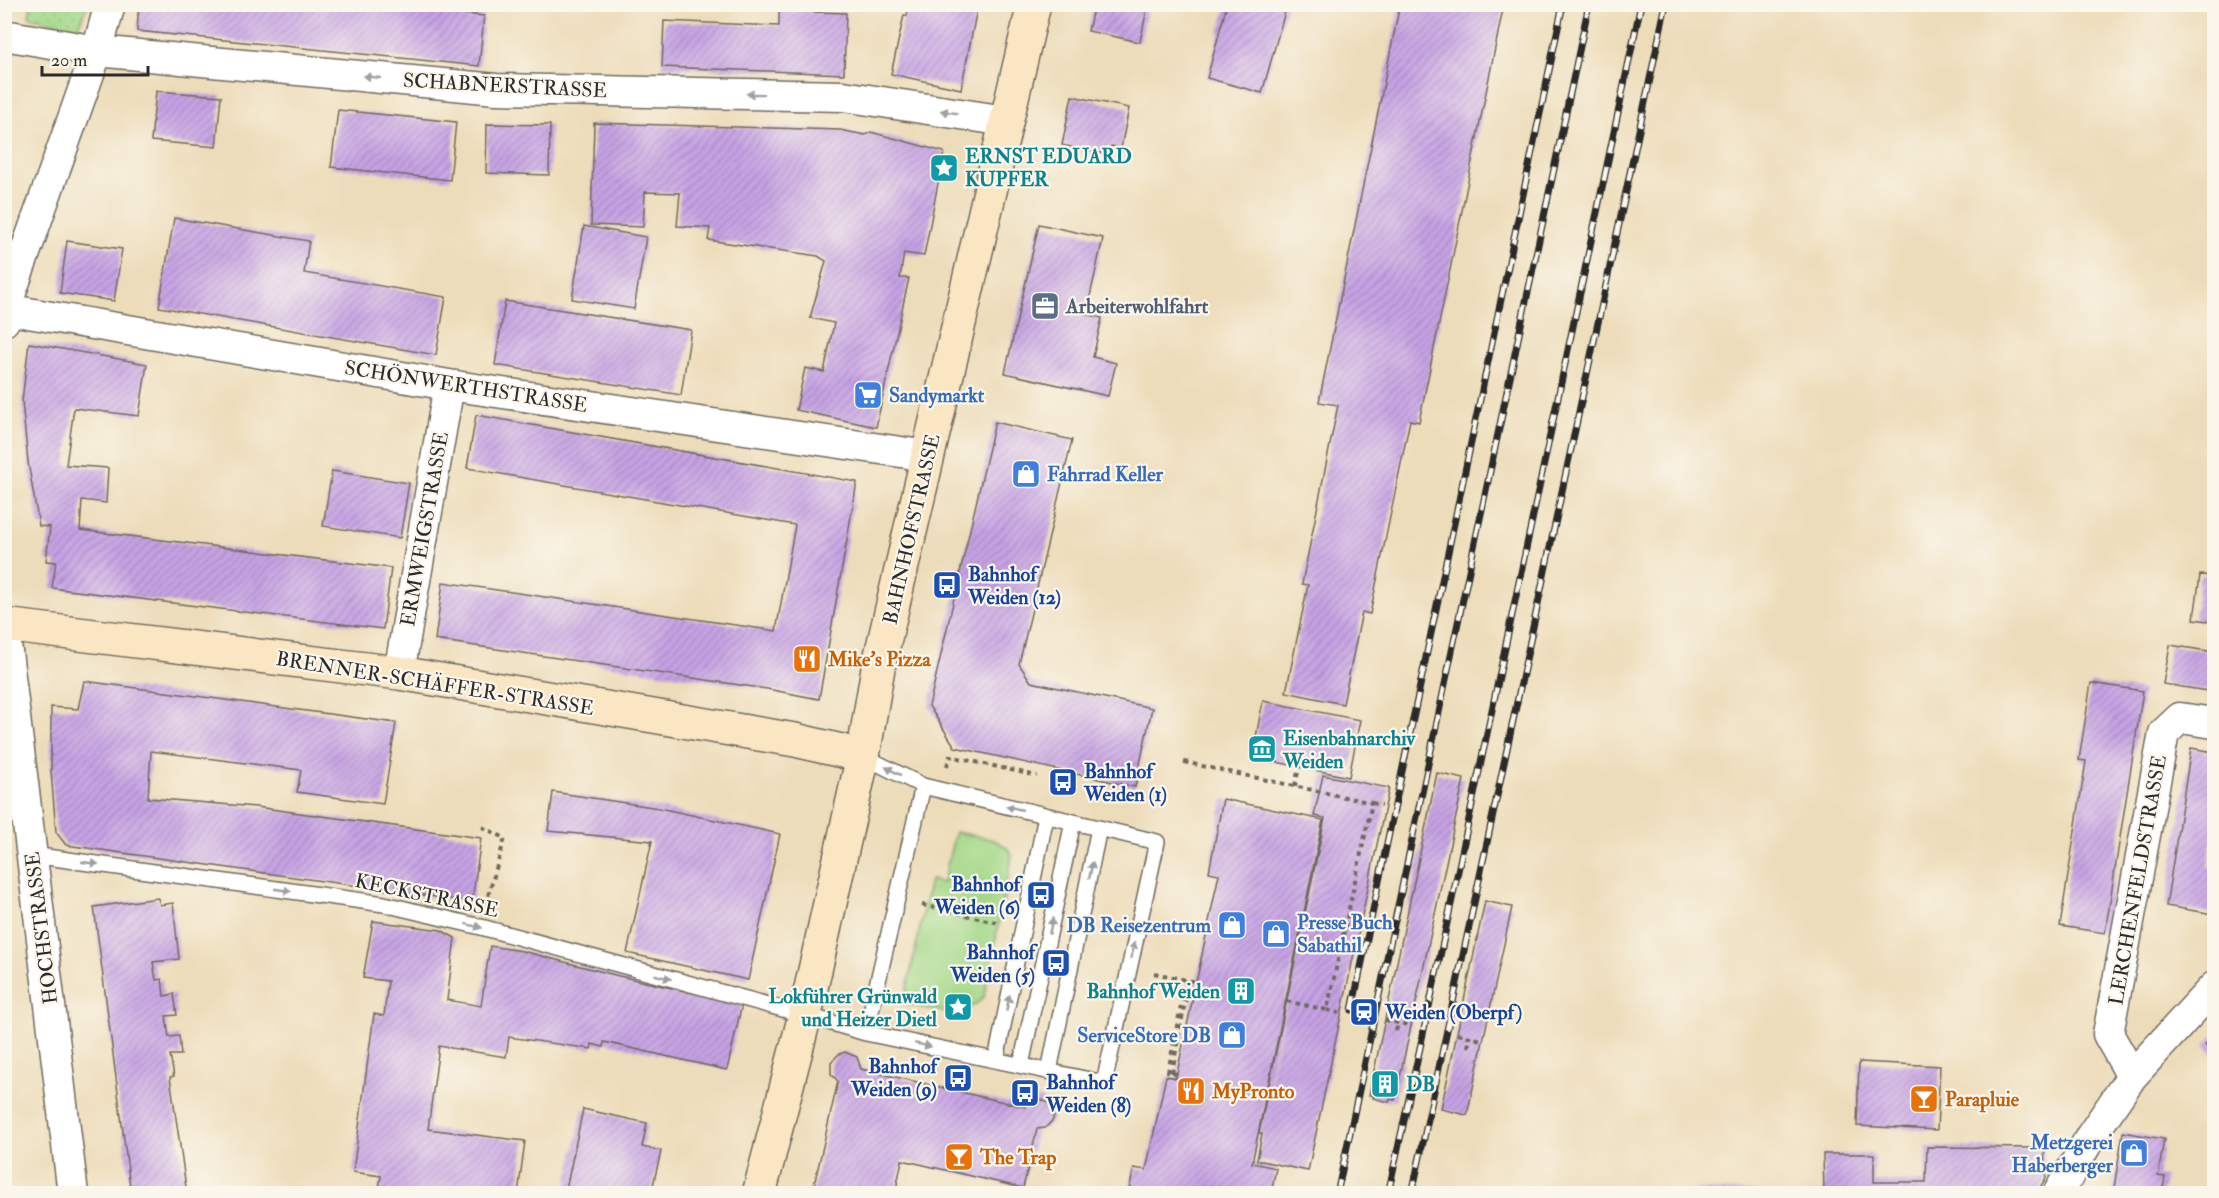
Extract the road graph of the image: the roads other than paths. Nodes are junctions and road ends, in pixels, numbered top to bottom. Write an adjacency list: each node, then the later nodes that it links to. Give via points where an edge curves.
1 (110, 4): 4 (street)
2 (1034, 4): 5 (main road, BAHNHOFSTRASSE)
3 (4, 35): 4 (street, SCHABNERSTRASSE)
4 (97, 51): 5 (street, SCHABNERSTRASSE, one-way to 4, via 843,96 496,89); 6 (street)
5 (1006, 122): 9 (main road, BAHNHOFSTRASSE)
6 (5, 309): 7 (street); 8 (street, SCHÖNWERTHSTRASSE)
7 (4, 321)
8 (449, 385): 9 (street, SCHÖNWERTHSTRASSE); 11 (street, ERMWEIGSTRASSE)
9 (928, 456): 13 (main road, BAHNHOFSTRASSE, via 878,668)
10 (4, 626): 11 (main road, BRENNER-SCHÄFFER-STRASSE); 18 (street, HOCHSTRASSE)
11 (399, 674): 13 (main road, BRENNER-SCHÄFFER-STRASSE, via 795,740)
12 (2214, 723): 25 (street, LERCHENFELDSTRASSE, via 2180,718 2164,733 2108,1034)
13 (863, 756): 14 (lane, one-way to 13); 20 (main road, BAHNHOFSTRASSE)
14 (923, 786): 15 (lane, one-way to 14); 21 (lane)
15 (1046, 816): 16 (lane); 22 (lane, one-way to 15)
16 (1073, 822): 17 (lane); 23 (lane, one-way to 16)
17 (1099, 828): 24 (lane, one-way to 17); 24 (lane, KECKSTRASSE, one-way to 17, via 1104,1083 1157,842)
18 (32, 855): 20 (lane, KECKSTRASSE, one-way to 20, via 384,904); 26 (street, HOCHSTRASSE)
19 (2214, 987): 25 (street)
20 (805, 1015): 21 (lane, KECKSTRASSE); 27 (main road, BAHNHOFSTRASSE)
21 (866, 1033): 22 (lane, KECKSTRASSE, one-way to 22)
22 (996, 1060): 23 (lane, KECKSTRASSE)
23 (1021, 1065): 24 (lane, KECKSTRASSE)
24 (1049, 1071)
25 (2132, 1076): 28 (street)
26 (73, 1194)
27 (759, 1194)
28 (2058, 1194)

